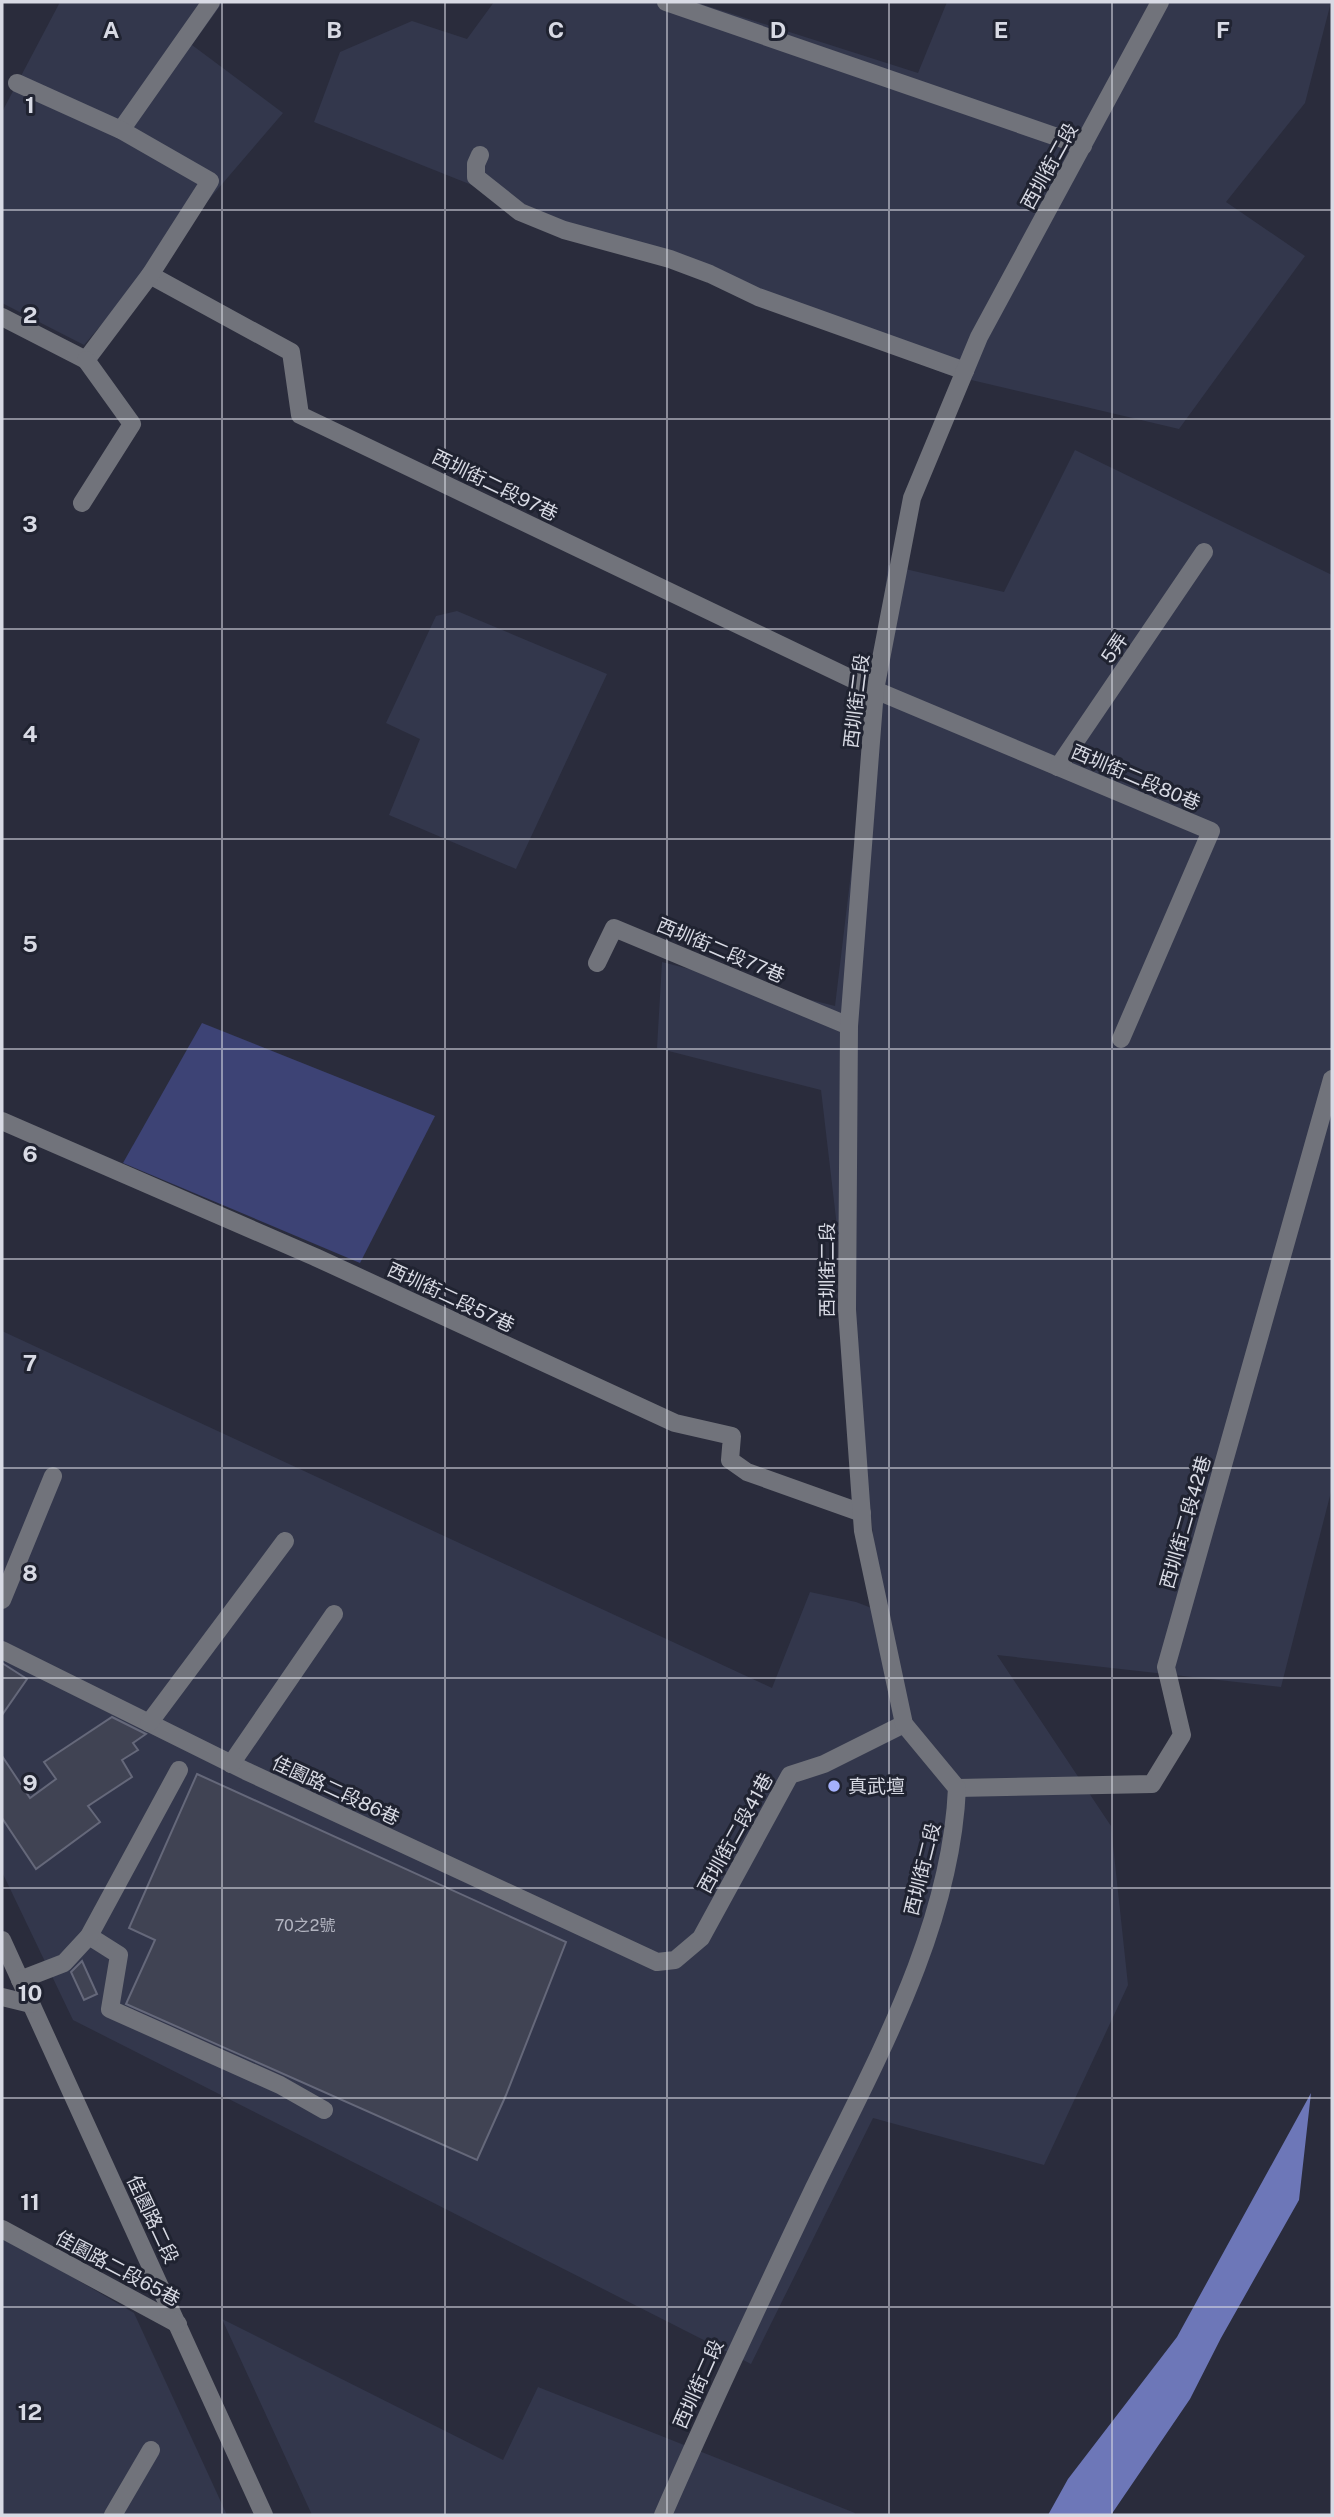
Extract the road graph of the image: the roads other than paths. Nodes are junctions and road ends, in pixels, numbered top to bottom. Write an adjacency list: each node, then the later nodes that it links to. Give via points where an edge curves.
1 (211, 2): 5 (street)
2 (666, 2): 6 (street)
3 (1160, 2): 6 (street, 西圳街二段)
4 (18, 83): 5 (street)
5 (121, 130): 8 (street, via 210,181)
6 (1083, 146): 11 (street, 西圳街二段)
7 (480, 155): 11 (street, via 476,177 520,212 564,230 670,259 758,297)
8 (150, 275): 10 (street); 14 (street, 西圳街二段97巷, via 291,352 300,415)
9 (2, 317): 10 (street)
10 (86, 360): 12 (street, via 132,424)
11 (965, 371): 14 (street, 西圳街二段, via 912,498)
12 (82, 503)
13 (1204, 552): 15 (street, 5弄)
14 (875, 690): 15 (street, 西圳街二段80巷); 17 (street, 西圳街二段)
15 (1058, 767): 18 (street, 西圳街二段80巷, via 1211,831)
16 (597, 963): 17 (street, 西圳街二段77巷, via 614,928)
17 (849, 1026): 22 (street, 西圳街二段, via 847,1310)
18 (1121, 1039)
19 (1332, 1079): 31 (street, 西圳街二段42巷, via 1166,1667 1182,1735 1152,1784)
20 (2, 1121): 22 (street, 西圳街二段57巷, via 315,1256 675,1423 732,1436 730,1460 747,1472)
21 (53, 1476): 24 (street)
22 (862, 1513): 28 (street, 西圳街二段)
23 (285, 1541): 27 (street)
24 (2, 1600)
25 (334, 1614): 29 (street)
26 (2, 1650): 27 (street, 佳園路二段86巷)
27 (149, 1723): 29 (street, 佳園路二段86巷)
28 (904, 1724): 31 (street, 西圳街二段); 34 (street, 西圳街二段41巷, via 824,1764 790,1775 701,1938 675,1960)
29 (231, 1764): 34 (street, 佳園路二段86巷)
30 (179, 1770): 32 (street)
31 (957, 1788): 44 (street, 西圳街二段, via 956,1829 925,1945 899,2013 731,2361)
32 (89, 1936): 35 (street, via 64,1963); 38 (street, via 119,1955 110,2008 280,2085)
33 (2, 1940): 35 (street, 佳園路二段)
34 (657, 1962)
35 (20, 1980): 37 (street, 佳園路二段)
36 (2, 1997): 37 (street)
37 (31, 2004): 40 (street, 佳園路二段)
38 (324, 2110)
39 (2, 2229): 40 (street, 佳園路二段65巷)
40 (178, 2324): 43 (street, 佳園路二段)
41 (151, 2450): 42 (street)
42 (113, 2515)
43 (264, 2515)
44 (663, 2515)

